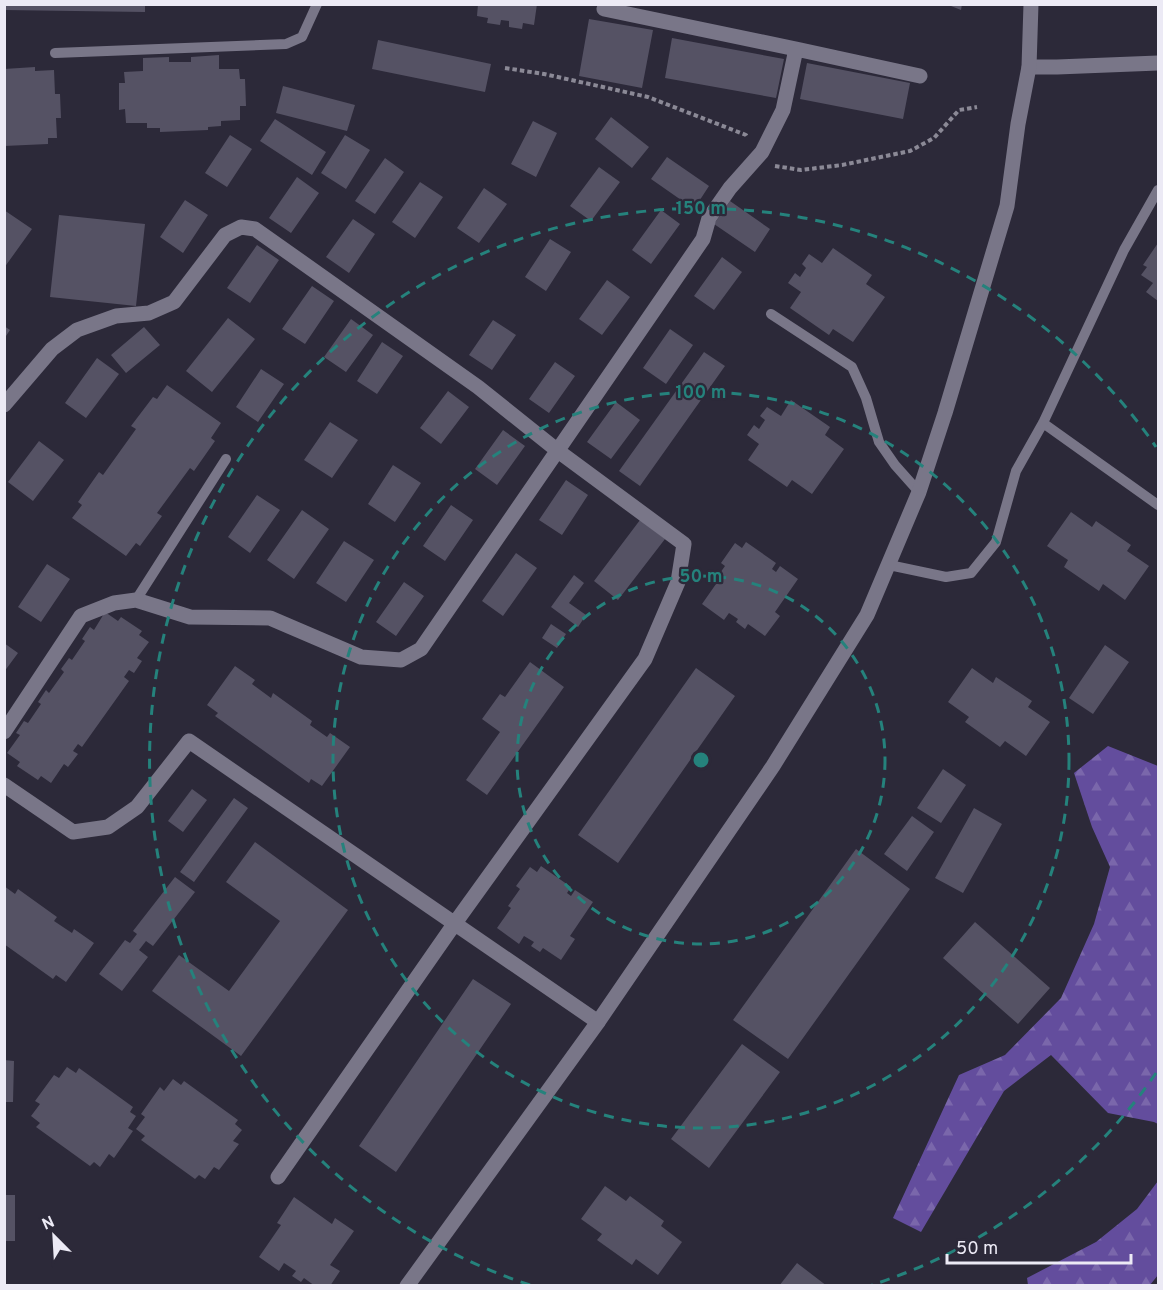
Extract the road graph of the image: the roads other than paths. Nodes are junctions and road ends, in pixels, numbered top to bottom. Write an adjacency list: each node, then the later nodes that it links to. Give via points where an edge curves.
1 (317, 4): 5 (lane, via 302,37 286,44)
2 (1031, 4): 7 (street)
3 (604, 9): 4 (street)
4 (796, 49): 8 (street); 13 (street, via 783,110 762,152 709,218 703,239)
5 (55, 52)
6 (1158, 63): 7 (street)
7 (1029, 67): 15 (street, via 1007,206)
8 (920, 76)
9 (1158, 190): 12 (lane, via 1124,250)
10 (771, 314): 15 (lane, via 852,368 879,442)
11 (4, 405): 13 (street, via 52,349 78,330 116,316 149,313 174,302 225,235 241,227 255,229 300,260 478,387)
12 (1043, 423): 16 (lane); 17 (lane, via 1016,471 996,542 971,573 946,577)
13 (558, 451): 18 (street, via 421,649 401,660 362,657 270,618 190,617); 21 (street, via 684,544 678,582 645,659)
14 (226, 459): 18 (lane)
15 (919, 492): 17 (street)
16 (1158, 505)
17 (889, 565): 22 (street, via 867,615 773,766)
18 (136, 600): 19 (street, via 114,603 81,616)
19 (4, 732)
20 (4, 785): 21 (street, via 73,832 108,827 137,807 189,741)
21 (455, 923): 22 (street); 23 (street)
22 (598, 1022): 24 (street)
23 (278, 1177)
24 (407, 1286)

